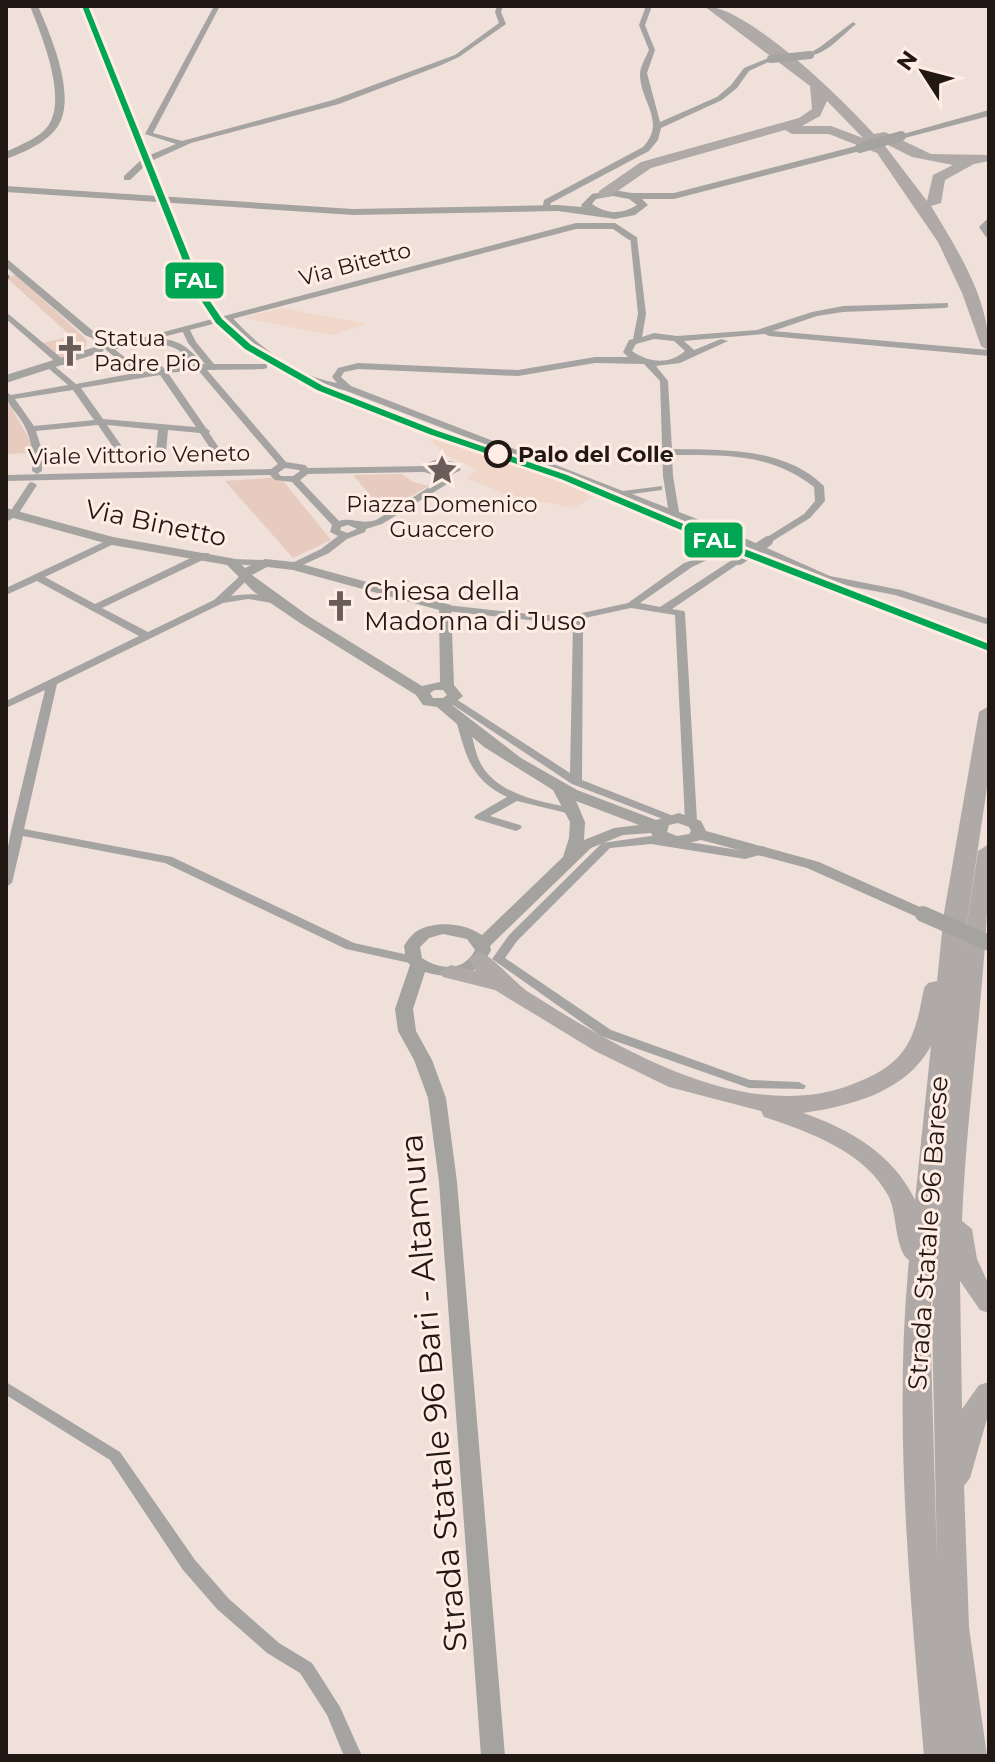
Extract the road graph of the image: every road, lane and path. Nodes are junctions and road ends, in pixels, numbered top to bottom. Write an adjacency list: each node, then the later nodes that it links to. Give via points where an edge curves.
1 (34, 6): 14 (street, via 53,52 58,115 50,129)
2 (217, 6): 13 (street, via 149,134)
3 (500, 6): 13 (street, via 503,24 446,61 336,102)
4 (649, 6): 10 (street, via 642,25 652,50 643,73)
5 (710, 6): 8 (highway)
6 (720, 6): 12 (highway, via 782,47)
7 (853, 24): 10 (street, bridge, via 833,44 810,55 745,67 725,95)
8 (816, 83): 11 (highway, via 819,110 804,121); 16 (highway)
9 (989, 113): 18 (street, bridge)
10 (658, 127): 23 (street, via 646,149 547,202)
11 (767, 132): 16 (highway, via 831,130); 20 (highway, via 646,165 631,173)
12 (880, 135): 15 (highway, via 927,159 958,163); 22 (highway)
13 (182, 143): 17 (street, via 146,160)
14 (6, 156)
15 (986, 158): 22 (highway, via 938,178)
16 (890, 159): 43 (highway, via 936,225)
17 (127, 178)
18 (720, 185): 20 (street, via 667,197); 25 (street)
19 (6, 189): 23 (street, via 391,213)
20 (628, 191): 21 (highway); 25 (street, via 642,201)
21 (604, 194): 24 (street)
22 (934, 203): 32 (highway, via 964,249)
23 (545, 208): 24 (street)
24 (591, 208): 26 (street); 27 (street, via 590,220)
25 (640, 209): 26 (street); 28 (street)
26 (610, 215): 27 (street); 28 (street)
27 (581, 225): 28 (street, via 615,226); 34 (street, Via Bitetto)
28 (630, 235): 31 (street)
29 (6, 261): 42 (street)
30 (945, 305): 36 (street, via 824,312)
31 (642, 314): 38 (street); 39 (street)
32 (989, 314)
33 (6, 315): 49 (street)
34 (229, 319): 35 (street, Via Bitetto); 57 (street, via 282,363 326,385)
35 (186, 330): 41 (street, Via Bitetto); 50 (street)
36 (758, 333): 37 (street); 45 (street)
37 (739, 336): 40 (street); 46 (street)
38 (664, 337): 39 (street); 40 (street)
39 (637, 339): 44 (street)
40 (677, 339): 46 (street, via 689,347)
41 (144, 341): 42 (street, Via Bitetto); 51 (street, via 177,344)
42 (98, 343): 49 (street, Via Bitetto); 54 (street)
43 (989, 346)
44 (627, 348): 47 (street); 48 (street)
45 (989, 353)
46 (683, 358): 48 (street); 56 (street)
47 (595, 360): 48 (street); 57 (street, via 518,373 354,366 336,375)
48 (642, 361): 56 (street)
49 (61, 364): 55 (street); 58 (street)
50 (210, 365): 51 (street); 52 (street)
51 (199, 366): 53 (street); 68 (street)
52 (264, 366)
53 (161, 369): 54 (street); 63 (street)
54 (143, 375): 58 (street)
55 (6, 379)
56 (664, 381): 65 (street)
57 (348, 388): 77 (street)
58 (77, 389): 59 (street); 60 (street)
59 (7, 397): 61 (street)
60 (103, 422): 61 (street); 62 (street); 67 (street)
61 (32, 429): 69 (street, via 40,453)
62 (163, 429): 63 (street); 64 (street)
63 (205, 431): 66 (street)
64 (161, 452)
65 (667, 452): 72 (street); 101 (street, bridge, via 786,463 819,486 820,501 807,516)
66 (219, 455)
67 (127, 461)
68 (283, 465): 70 (street, Viale Vittorio Veneto); 71 (street, Viale Vittorio Veneto)
69 (37, 471)
70 (305, 471): 74 (street); 83 (street, Viale Vittorio Veneto, via 427,469 449,475 379,522)
71 (273, 472): 73 (street, Viale Vittorio Veneto); 74 (street, Viale Vittorio Veneto, via 278,478)
72 (668, 476): 76 (street); 78 (street)
73 (6, 478)
74 (294, 479): 82 (street)
75 (32, 485): 81 (street)
76 (659, 488): 77 (street); 79 (street)
77 (617, 491): 79 (street)
78 (671, 496): 79 (street); 80 (street)
79 (646, 502): 80 (street)
80 (674, 513): 103 (street, via 827,579 897,592)
81 (9, 515): 85 (street, Via Binetto)
82 (337, 525): 83 (street, via 353,522); 84 (street, via 335,532)
83 (362, 527): 84 (street, via 359,534)
84 (344, 536): 86 (street)
85 (112, 541): 87 (street, Via Binetto); 94 (street)
86 (322, 553): 91 (street); 92 (street, via 316,563)
87 (205, 555): 89 (street, Via Binetto); 99 (street)
88 (702, 560): 98 (street)
89 (231, 562): 90 (street); 93 (street, Via Binetto)
90 (265, 563): 91 (street); 93 (street)
91 (294, 566): 92 (street)
92 (326, 574): 100 (street)
93 (245, 575): 96 (street); 97 (street, Via Binetto)
94 (37, 577): 95 (street); 99 (street)
95 (6, 592)
96 (218, 602): 97 (street, via 248,596); 104 (street)
97 (280, 603): 106 (street, Via Binetto, via 422,692 432,686)
98 (631, 605): 101 (street); 102 (street)
99 (94, 608): 104 (street)
100 (446, 608): 102 (street); 106 (street)
101 (664, 609): 116 (street, via 680,613)
102 (573, 618): 110 (street, via 578,623)
103 (989, 622)
104 (147, 636): 105 (street)
105 (52, 683): 107 (street); 117 (street)
106 (447, 697): 109 (street); 110 (street)
107 (6, 705)
108 (989, 712): 123 (highway, Strada Statale 96 Barese)
109 (463, 724): 111 (street); 112 (street, via 477,766)
110 (576, 782): 114 (street)
111 (553, 784): 113 (street); 114 (street, via 594,806)
112 (516, 797): 113 (street); 115 (street, via 480,817)
113 (575, 812): 120 (street, via 579,837)
114 (663, 825): 116 (street); 116 (street, via 663,837 675,841 689,840); 120 (street, via 599,837)
115 (516, 827)
116 (695, 828): 118 (street)
117 (13, 836): 121 (street); 127 (street, via 168,860 350,946)
118 (763, 850): 125 (street, bridge, via 813,865); 131 (street, via 745,855 651,840 606,845 498,959 606,1033 749,1084)
119 (989, 851): 133 (highway, Strada Statale 96 Barese, via 965,1017)
120 (568, 861): 122 (street)
121 (6, 883)
122 (523, 908): 124 (street, via 490,926); 126 (street)
123 (955, 913): 132 (highway, via 926,1030 915,1053 895,1074 861,1092 817,1105); 135 (highway, Strada Statale 96 Barese)
124 (464, 931): 126 (street); 127 (street, via 433,930)
125 (989, 943)
126 (480, 952): 128 (street, via 471,966); 129 (highway)
127 (415, 956): 128 (street); 130 (street)
128 (446, 972): 129 (highway); 130 (street)
129 (503, 986): 132 (highway, via 659,1075)
130 (413, 987): 140 (street, Strada Statale 96 Bari - Altamura, via 404,1009 407,1031 437,1098 448,1182)
131 (799, 1086)
132 (737, 1099): 135 (highway, via 813,1124 880,1164 896,1184 914,1243)
133 (952, 1165): 134 (highway, via 961,1187 959,1243 969,1276); 138 (highway, Strada Statale 96 Barese, via 945,1321)
134 (989, 1303)
135 (917, 1318): 141 (highway, Strada Statale 96 Barese, via 920,1532)
136 (6, 1388): 139 (street, via 115,1456 189,1565 223,1604 273,1648 306,1668)
137 (989, 1392): 138 (highway, via 974,1412)
138 (950, 1499): 142 (highway, Strada Statale 96 Barese, via 954,1627)
139 (353, 1756)
140 (493, 1756)
141 (940, 1756)
142 (971, 1756)

